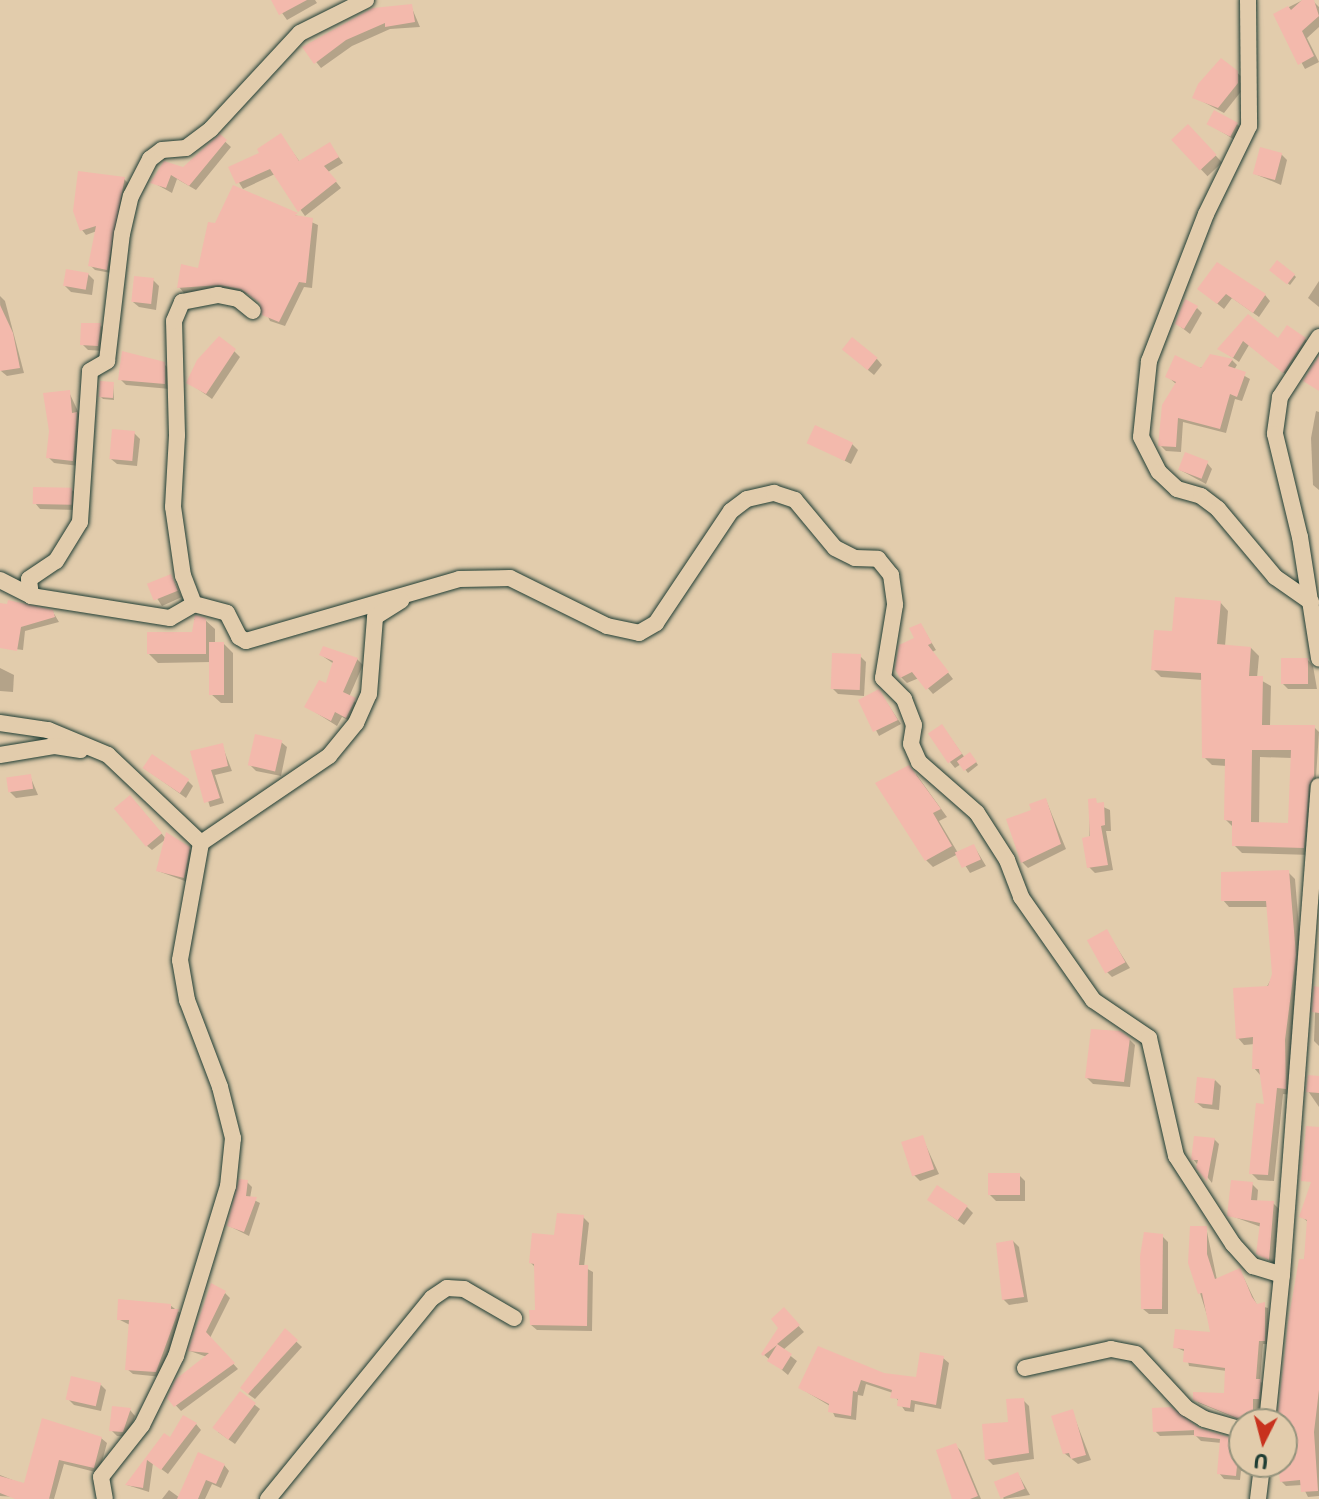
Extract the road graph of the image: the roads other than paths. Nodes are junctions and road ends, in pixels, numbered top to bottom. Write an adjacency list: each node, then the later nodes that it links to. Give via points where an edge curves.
1 (366, 0): 7 (street, via 300,33 211,129 186,148 162,150 150,159 131,196 122,234 107,361 90,371 80,522 56,561 29,579)
2 (1248, 0): 8 (street, via 1249,126 1206,214 1149,361 1141,437 1159,472 1177,489 1201,496 1218,509 1275,577)
3 (253, 311): 9 (street, via 238,299 218,295 182,302 174,321 177,435 173,508 183,576)
4 (1319, 337): 8 (street, via 1280,397 1275,434)
5 (2, 582): 7 (street)
6 (419, 590): 9 (street, via 252,641 239,637 227,613); 15 (street, via 375,617 369,694 356,723 329,756); 16 (street, via 459,579 510,578 607,626 639,634 656,624 731,512 747,499 774,493 804,507 844,555 878,559 891,575 895,605 883,678 904,699 914,725 911,744 919,762 977,813 1007,860 1021,897 1093,1000 1149,1038 1176,1156 1233,1244 1253,1266)
7 (31, 596): 9 (street, via 170,618)
8 (1311, 602): 10 (street)
9 (194, 604)
10 (1319, 659)
11 (0, 723): 13 (street, via 48,730)
12 (0, 755): 13 (street, via 55,746)
13 (108, 755): 15 (street)
14 (1319, 786): 16 (street)
15 (201, 843): 22 (street, via 180,960 187,1000 220,1087 233,1138 228,1186 176,1356 142,1425 101,1477)
16 (1282, 1275): 19 (street)
17 (514, 1318): 23 (street, via 464,1289 447,1289 432,1298)
18 (1025, 1368): 20 (street, via 1111,1349 1136,1354 1186,1408)
19 (1268, 1408)
20 (1228, 1426)
21 (1260, 1478): 24 (street)
22 (105, 1499)
23 (268, 1499)
24 (1258, 1499)

